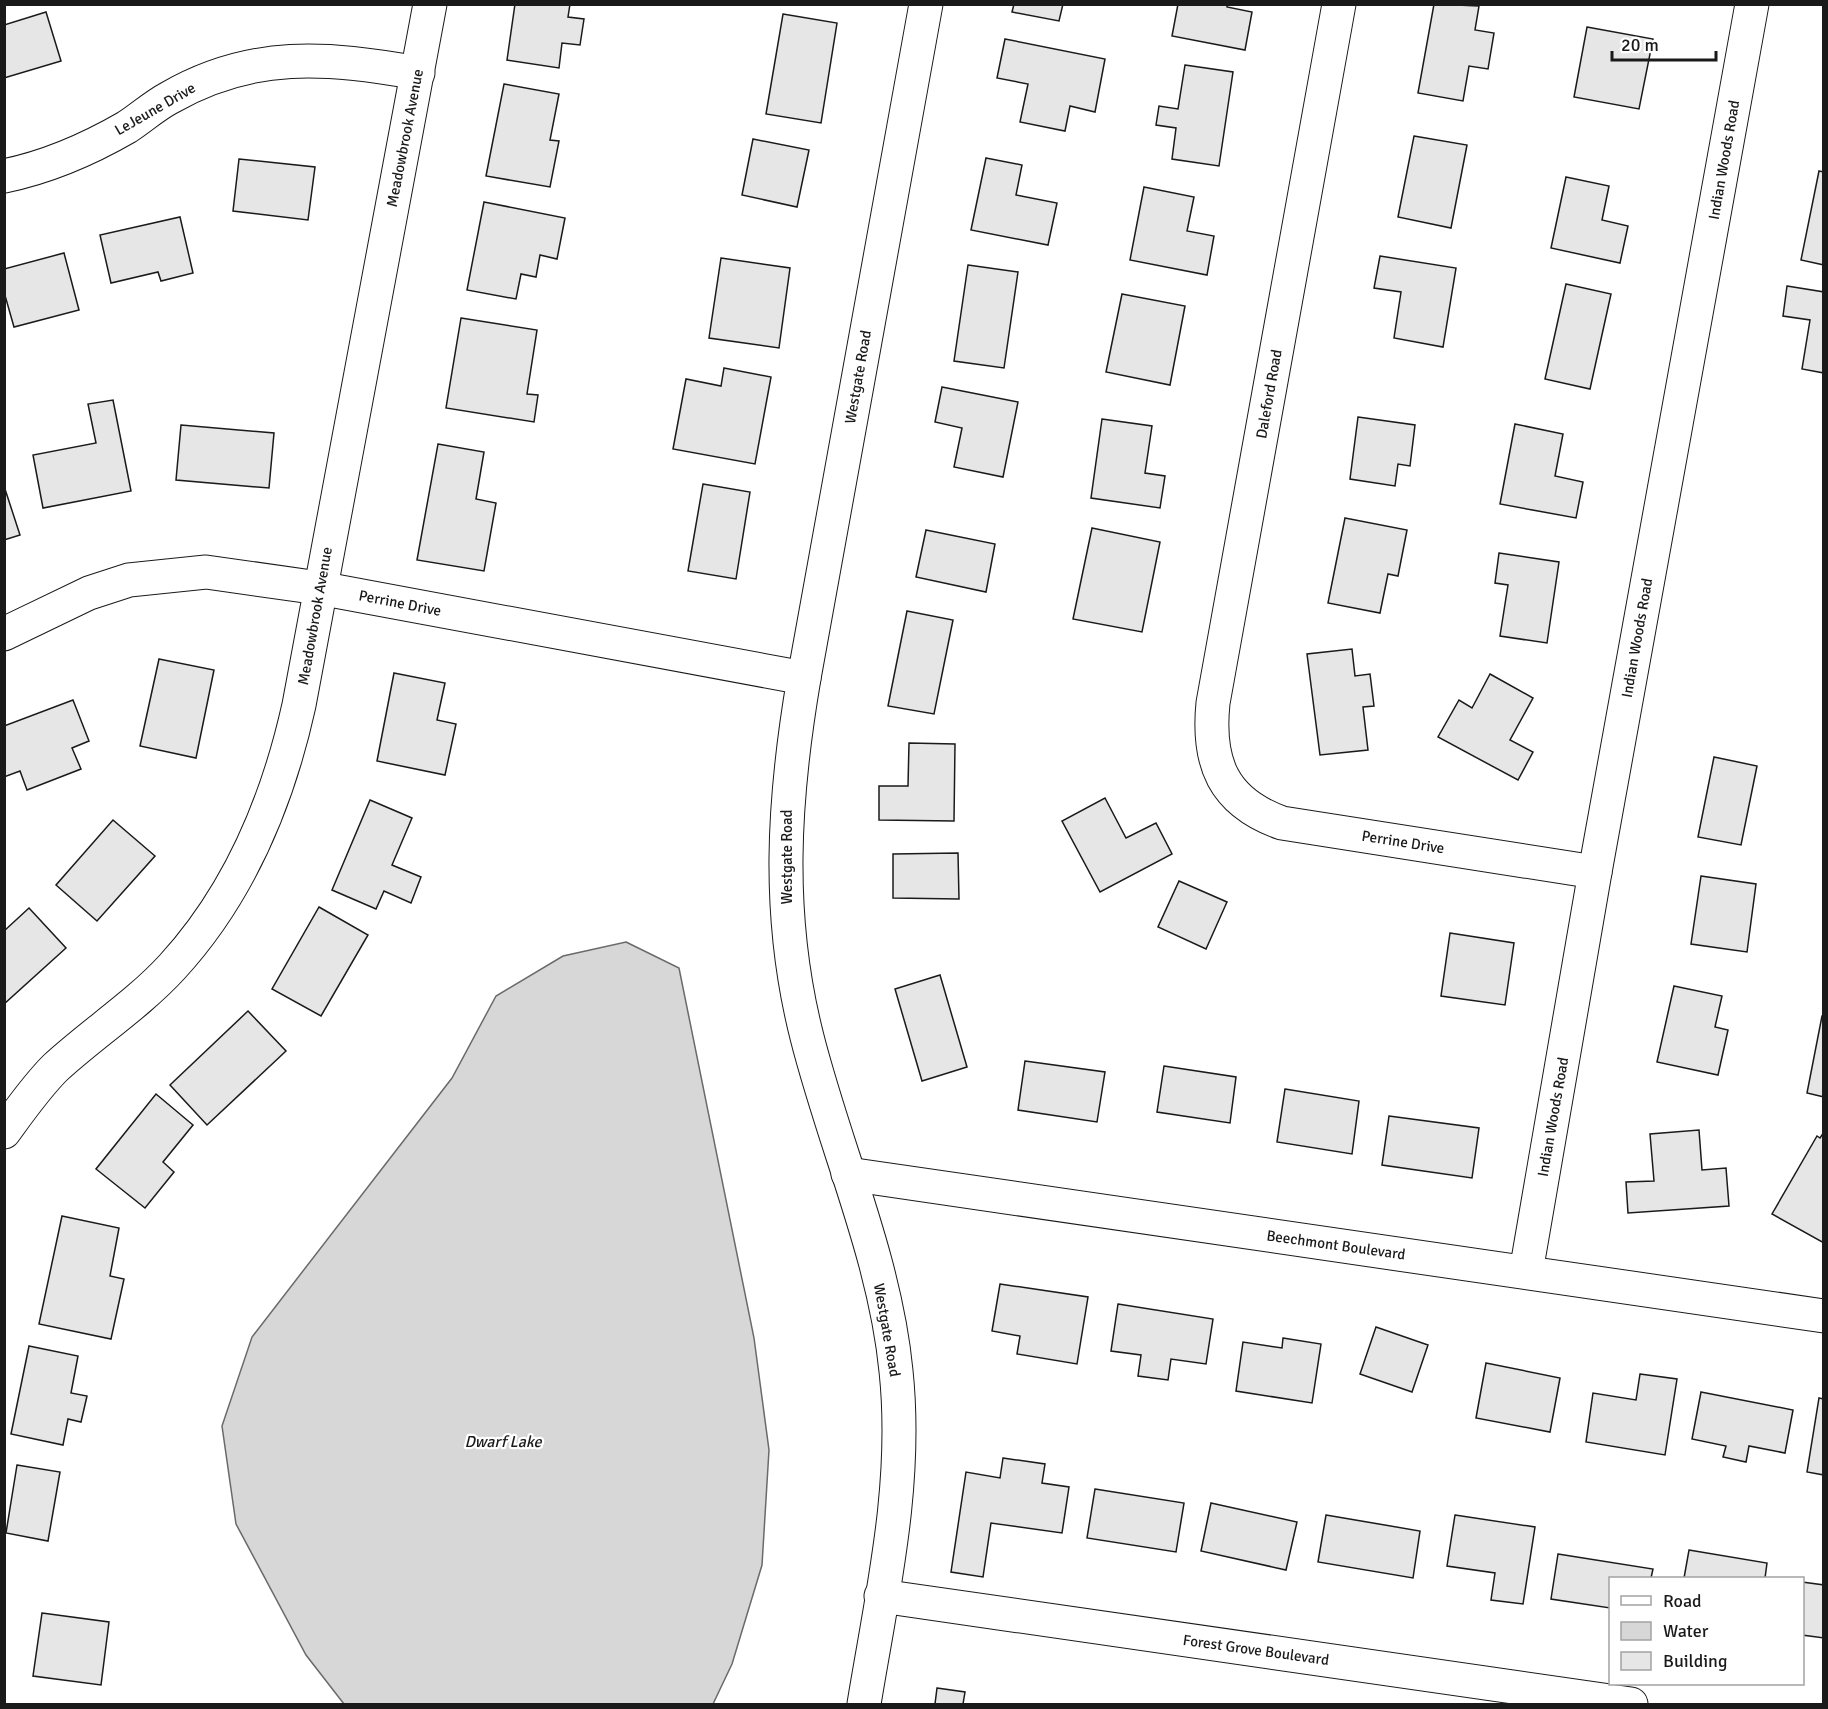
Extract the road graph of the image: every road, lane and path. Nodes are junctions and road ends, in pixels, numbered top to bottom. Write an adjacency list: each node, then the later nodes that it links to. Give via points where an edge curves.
1 (430, 4): 5 (street, Meadowbrook Avenue)
2 (926, 4): 9 (street, Westgate Road)
3 (1339, 4): 10 (street, Daleford Road, via 1213,703 1213,752)
4 (1752, 4): 11 (street, Indian Woods Road)
5 (417, 73): 6 (street, LeJeune Drive, via 330,59 250,67 192,86 91,146 57,161); 7 (street, Meadowbrook Avenue)
6 (4, 176)
7 (319, 588): 8 (street, Perrine Drive, via 206,572 169,574 89,592); 9 (street, Perrine Drive); 12 (street, Meadowbrook Avenue, via 286,761 265,818 237,875 208,923 171,967 54,1070)
8 (4, 633)
9 (804, 678): 13 (street, Westgate Road, via 787,793 787,916 807,1037)
10 (1225, 782): 11 (street, Perrine Drive, via 1250,808 1282,823)
11 (1595, 872): 14 (street, Indian Woods Road)
12 (4, 1132)
13 (848, 1174): 14 (street, Beechmont Boulevard); 16 (street, Westgate Road, via 880,1283 896,1371 900,1440 897,1495)
14 (1526, 1272): 15 (street, Beechmont Boulevard)
15 (1824, 1316)
16 (881, 1596): 17 (street, Westgate Road); 18 (street, Forest Grove Boulevard)
17 (864, 1704)
18 (1631, 1704)

